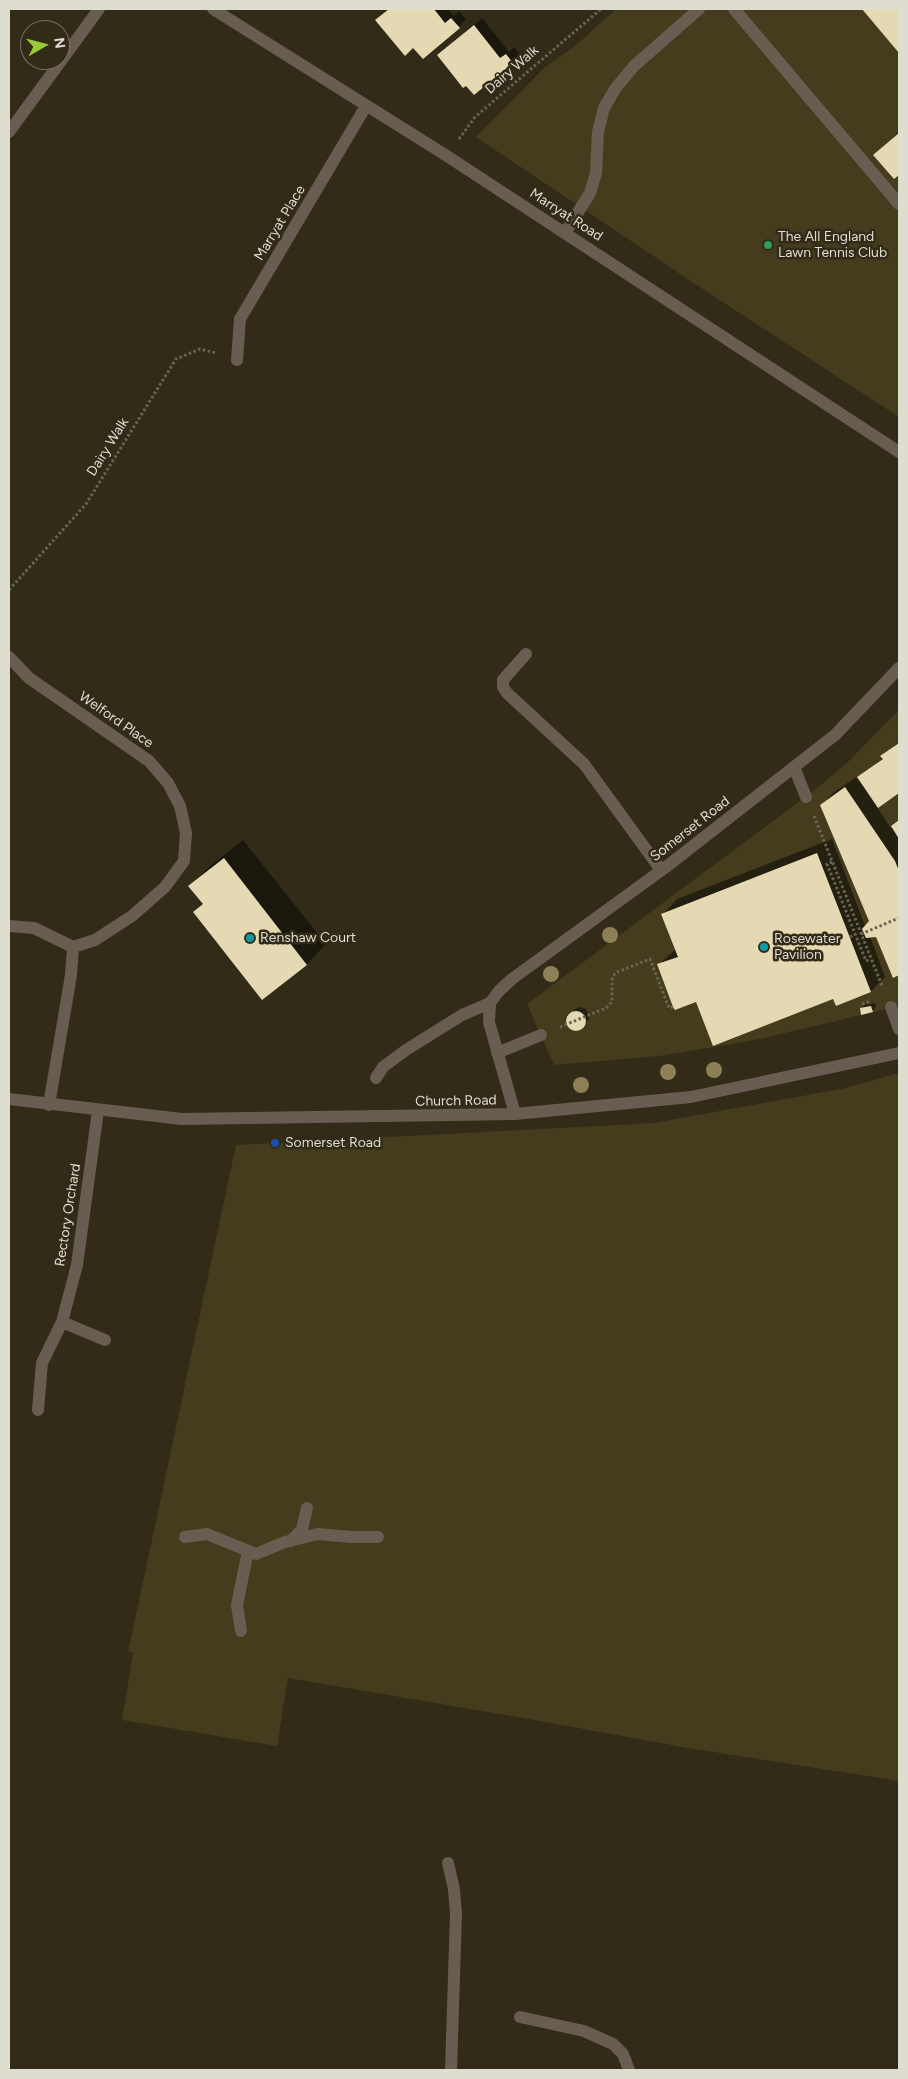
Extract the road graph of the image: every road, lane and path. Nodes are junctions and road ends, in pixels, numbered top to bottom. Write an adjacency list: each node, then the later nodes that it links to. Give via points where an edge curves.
1 (98, 9): 7 (street)
2 (213, 9): 6 (street, Marryat Road)
3 (601, 9): 8 (path, Dairy Walk, via 475,117)
4 (699, 9): 10 (street, via 634,66 611,96 604,108 598,132 596,173 590,193)
5 (734, 9): 9 (street)
6 (366, 106): 8 (street, Marryat Road); 11 (street, Marryat Place, via 240,319)
7 (9, 132)
8 (447, 156): 10 (street, Marryat Road)
9 (899, 204)
10 (565, 233): 12 (street, Marryat Road)
11 (238, 360): 13 (path, Dairy Walk, via 200,348 176,359 86,504)
12 (899, 452)
13 (9, 590)
14 (526, 654): 20 (street, via 503,680 503,687 584,764)
15 (10, 661): 26 (street, Welford Place, via 29,678 149,761 168,783 180,806 186,833 184,861 165,887 132,916 96,940)
16 (899, 668): 17 (street, Somerset Road, via 835,735)
17 (794, 767): 18 (street); 20 (street, Somerset Road)
18 (806, 796): 19 (path)
19 (832, 862): 23 (path, via 827,864); 24 (path)
20 (661, 870): 28 (street, Somerset Road, via 512,979)
21 (899, 918): 24 (path)
22 (9, 926): 26 (street, via 34,928)
23 (855, 934): 25 (path); 27 (path, via 866,961)
24 (861, 934): 27 (path)
25 (850, 937)
26 (73, 947): 37 (street)
27 (871, 959): 30 (path)
28 (490, 1003): 34 (street, via 490,1022); 35 (street, Somerset Road, via 462,1015 406,1050 383,1067)
29 (673, 1007): 32 (path, via 669,1008 650,960 616,973 612,980 612,1002 606,1008)
30 (891, 1007): 31 (street)
31 (899, 1028)
32 (541, 1035): 34 (street)
33 (899, 1052): 39 (street, Church Road, via 691,1097)
34 (497, 1053): 39 (street)
35 (376, 1078)
36 (9, 1099): 37 (street, Church Road)
37 (49, 1105): 38 (street, Church Road)
38 (98, 1111): 39 (street, Church Road, via 182,1119); 40 (street, Rectory Orchard, via 77,1265)
39 (516, 1114)
40 (62, 1322): 41 (street); 42 (street, Rectory Orchard, via 42,1363)
41 (105, 1340)
42 (38, 1410)
43 (307, 1508): 46 (street, via 302,1529)
44 (378, 1537): 46 (street, via 318,1534)
45 (185, 1538): 47 (street, via 207,1534)
46 (291, 1541): 47 (street, via 256,1554)
47 (248, 1551): 48 (street, via 237,1605)
48 (241, 1630)
49 (448, 1863): 51 (street, via 456,1914)
50 (520, 2017): 52 (street, via 584,2031 613,2044 623,2054)
51 (451, 2070)
52 (629, 2070)

